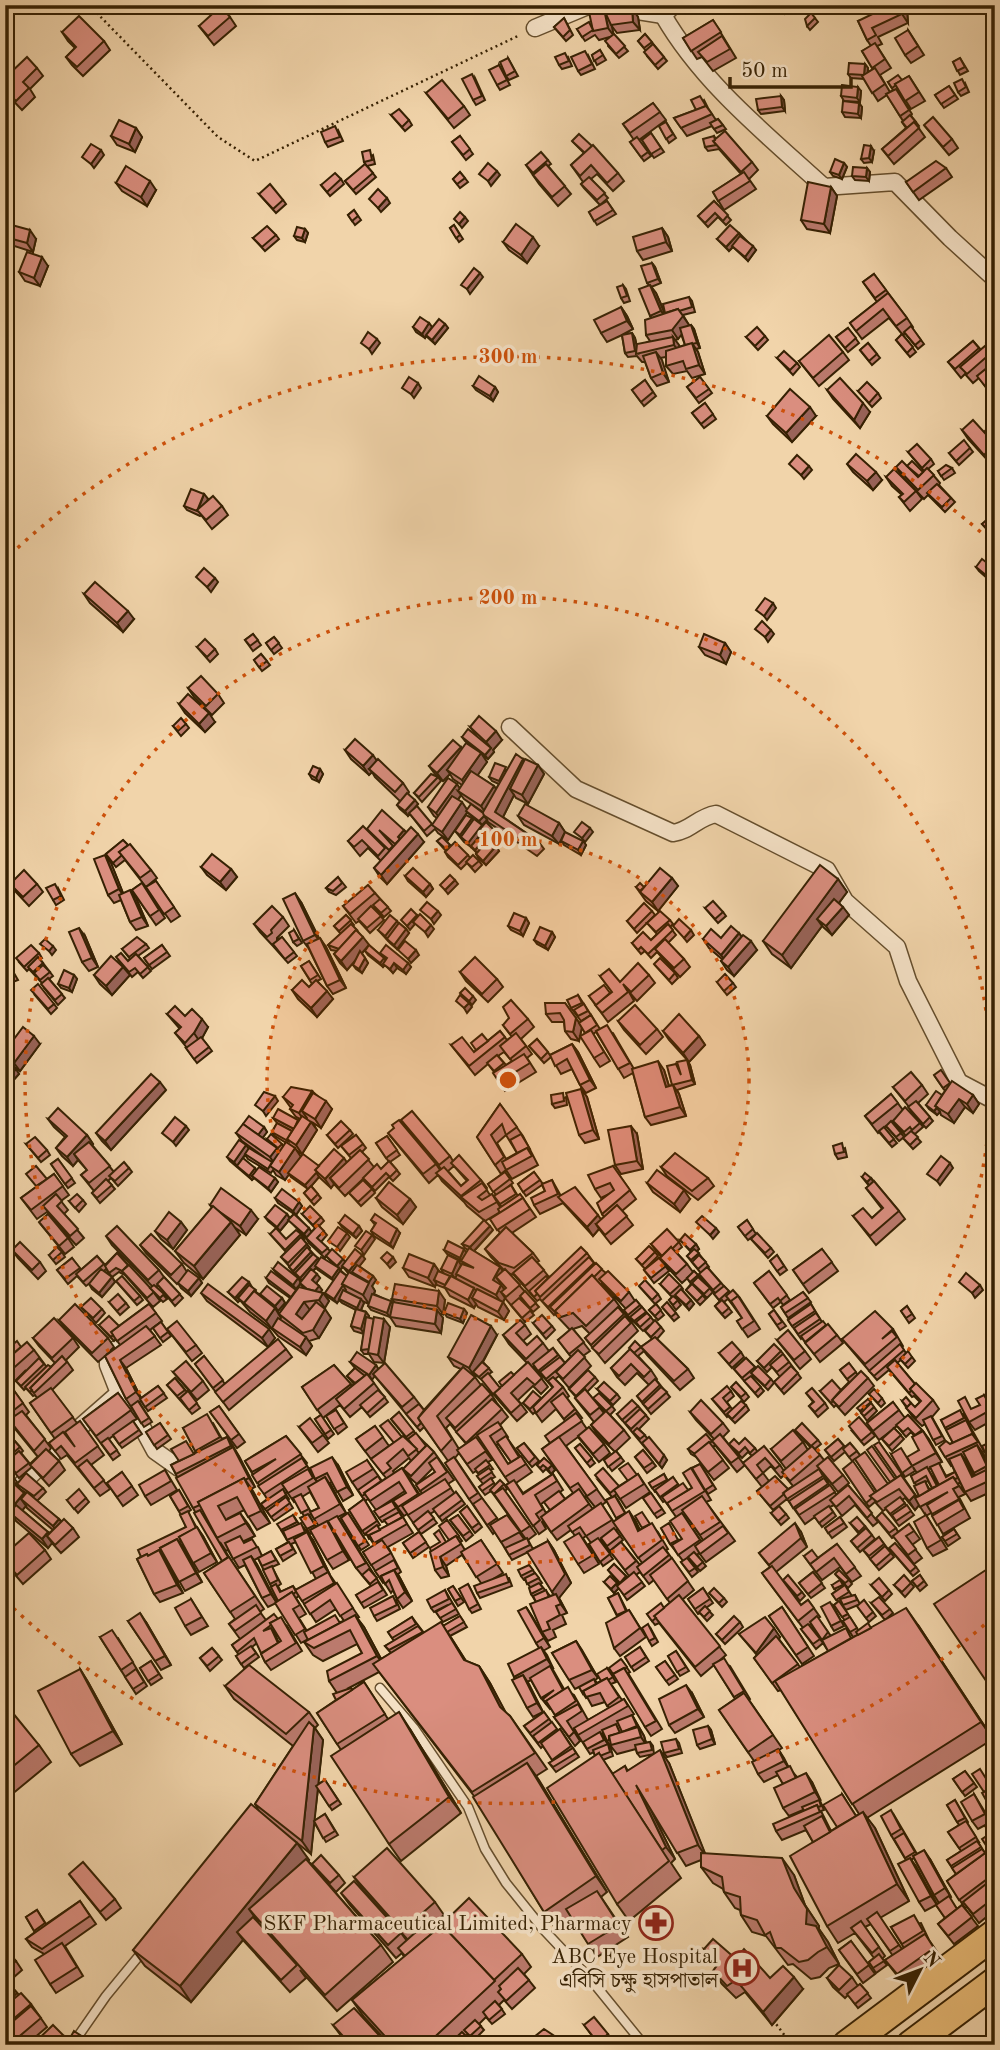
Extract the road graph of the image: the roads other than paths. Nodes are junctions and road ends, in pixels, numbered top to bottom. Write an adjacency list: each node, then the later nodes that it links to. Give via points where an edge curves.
1 (590, 5): 4 (street)
2 (600, 5): 3 (street)
3 (668, 10): 5 (street, via 678,42 740,110 824,187 895,182)
4 (534, 28)
5 (995, 279)
6 (510, 727): 7 (street, via 576,789 661,828 682,832 703,816 716,814 827,870 845,901 897,947 908,981 959,1082)
7 (995, 1101)
8 (116, 1349): 9 (street, via 108,1365)
9 (119, 1393): 10 (street, via 155,1451); 11 (street)
10 (180, 1468)
11 (5, 1501)
12 (380, 1688): 17 (lane, via 414,1728 467,1807 506,1883)
13 (995, 1934): 18 (highway)
14 (149, 1944): 16 (lane)
15 (995, 1982): 19 (highway)
16 (72, 2045)
17 (643, 2045)
18 (847, 2045)
19 (911, 2045)

